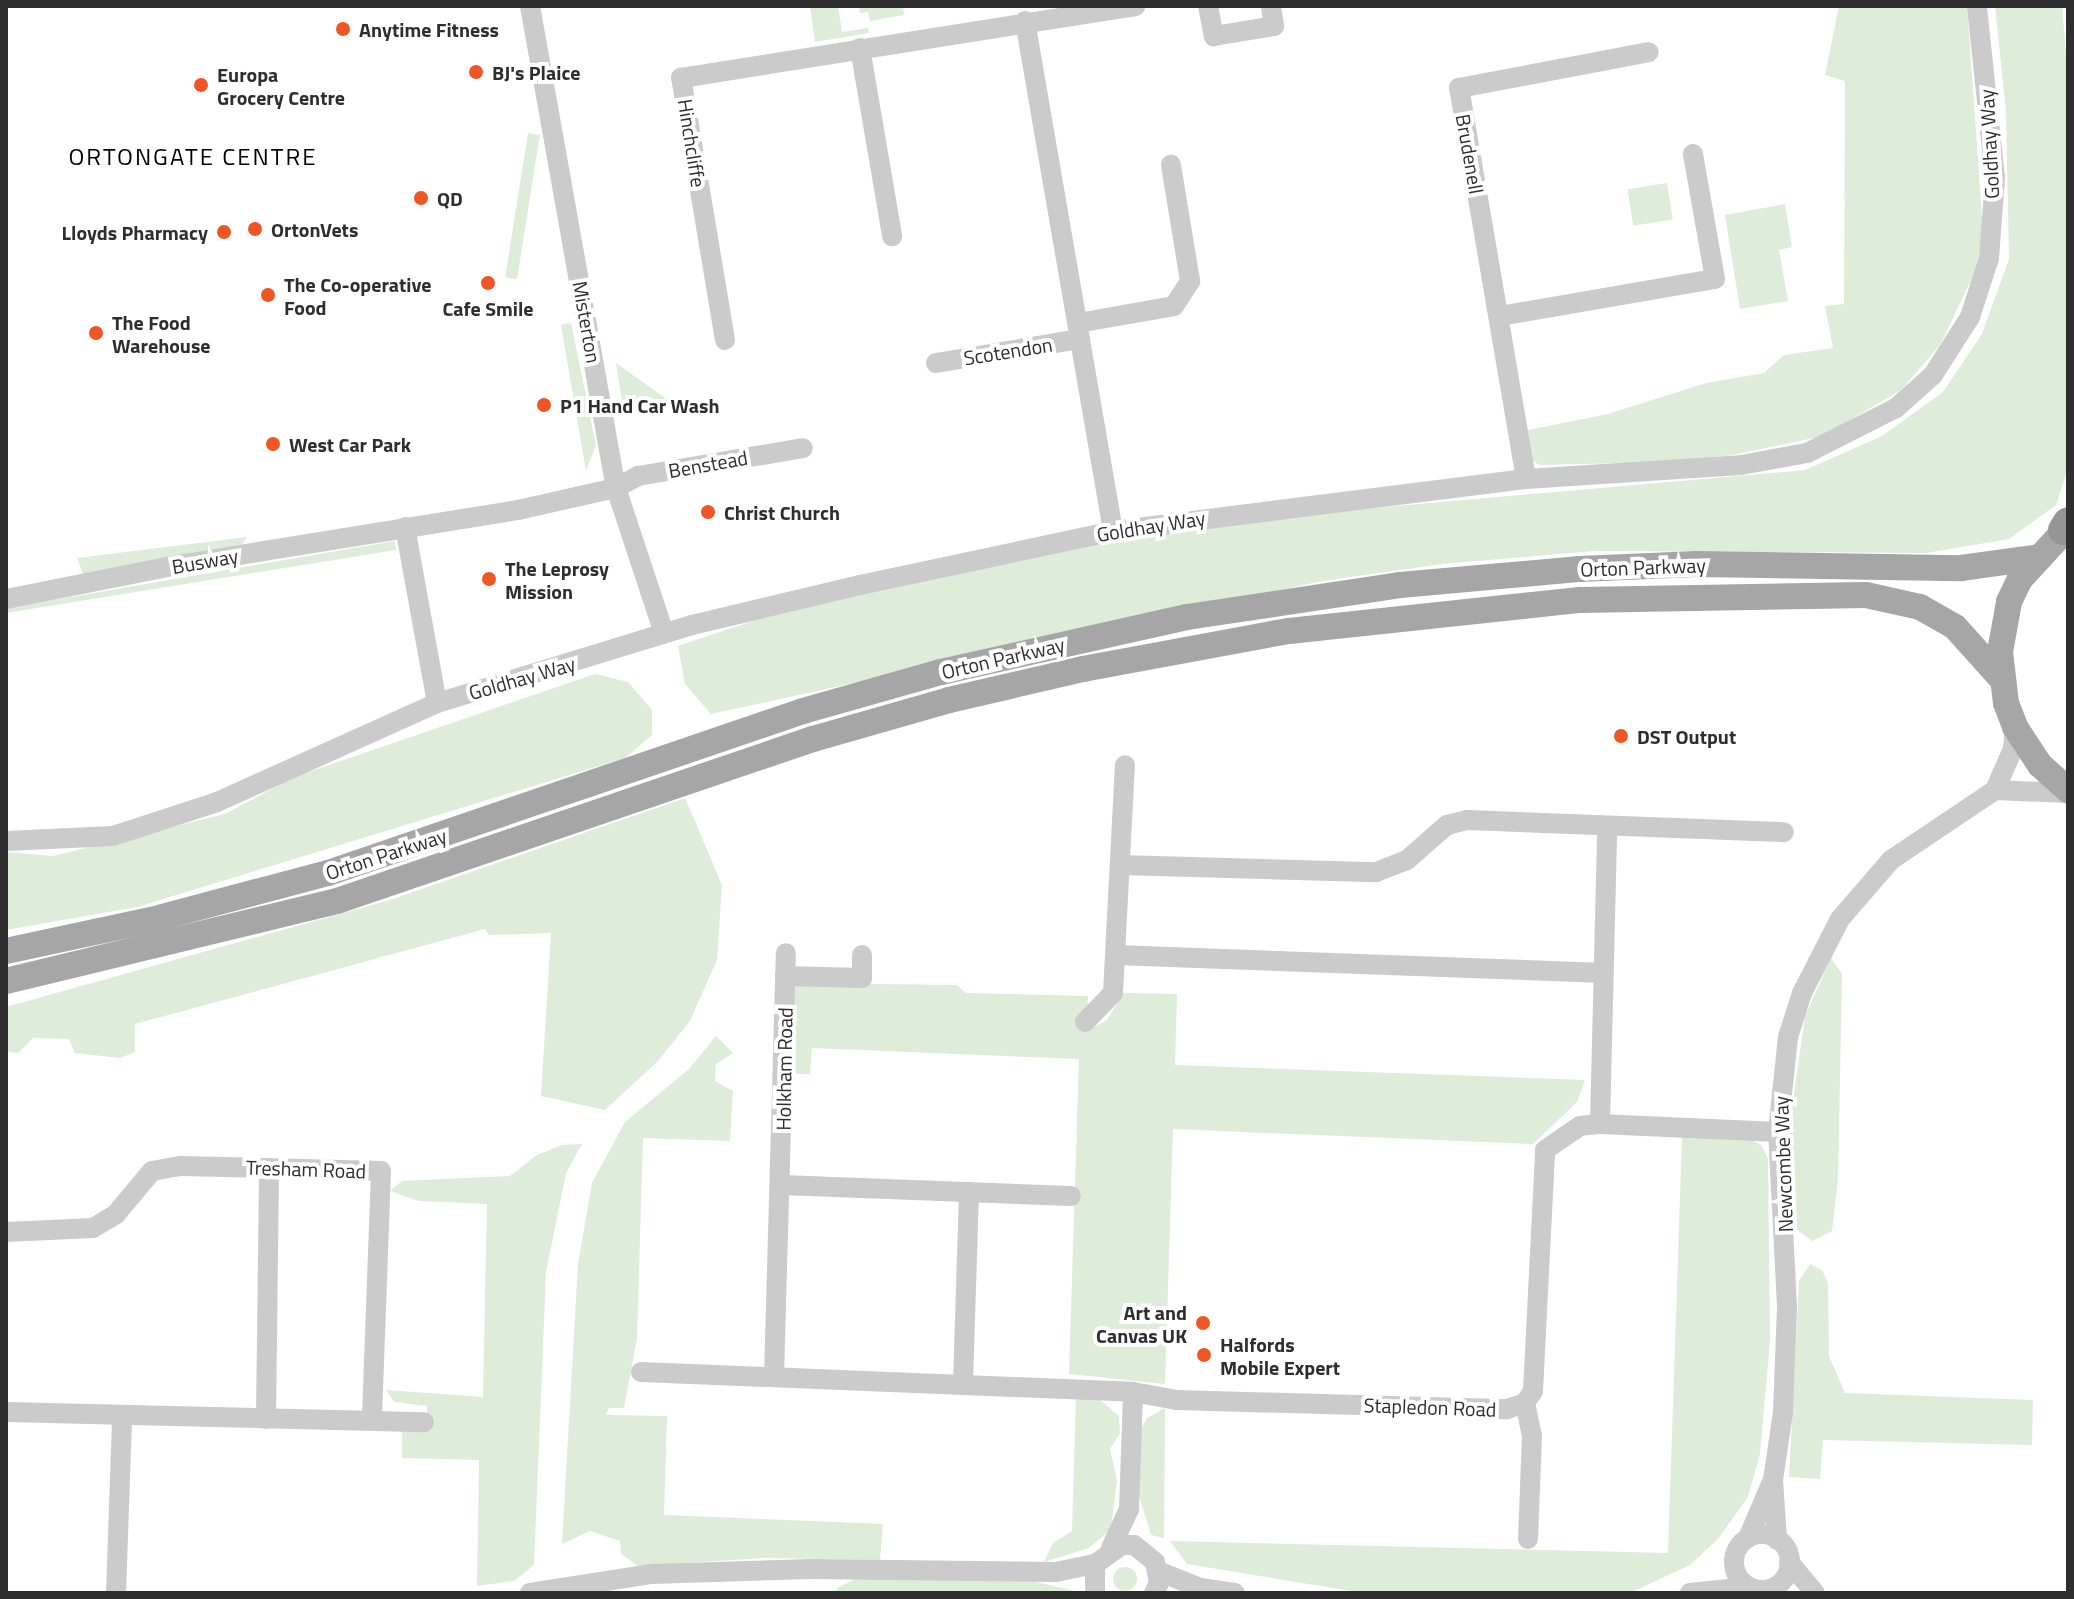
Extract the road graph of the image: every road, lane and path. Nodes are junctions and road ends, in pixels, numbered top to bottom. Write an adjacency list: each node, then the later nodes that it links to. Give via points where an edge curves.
1 (530, 6): 18 (street, Misterton)
2 (1135, 6): 6 (street, Hinchcliffe)
3 (1208, 6): 4 (street, via 1214,36 1274,26)
4 (1271, 6)
5 (1977, 6): 17 (street, Goldhay Way, via 1995,178 1989,258 1970,317 1933,375 1896,408 1807,453 1741,465)
6 (1025, 21): 7 (street, Hinchcliffe); 13 (street)
7 (860, 48): 11 (street); 14 (street, Hinchcliffe, via 681,78)
8 (1649, 52): 12 (street, Brudenell, via 1459,88)
9 (1693, 154): 12 (street, via 1715,279)
10 (1171, 165): 13 (street, via 1190,281 1174,306)
11 (892, 236)
12 (1500, 316): 17 (street, Brudenell)
13 (1079, 331): 15 (street, Scotendon); 21 (street)
14 (725, 340)
15 (936, 363)
16 (803, 448): 18 (street, Benstead, via 638,476)
17 (1526, 479): 21 (street, Goldhay Way)
18 (616, 488): 20 (street, Benstead); 24 (street, Misterton)
19 (2066, 526): 22 (main road)
20 (405, 527): 23 (street, Busway); 26 (street)
21 (1113, 531): 24 (street, Goldhay Way)
22 (2034, 558): 25 (main road, via 2009,602); 35 (main road, Orton Parkway, via 1961,568 1741,564 1580,569 1400,585 1187,617 941,672 819,707 328,873 151,920)
23 (6, 599)
24 (664, 633): 26 (street, Goldhay Way)
25 (2001, 678): 27 (main road); 41 (main road, Orton Parkway, via 1955,627 1920,607 1866,595 1580,600 1289,631 949,700 754,758 337,901)
26 (437, 703): 33 (street, Goldhay Way, via 217,802 113,836)
27 (2015, 727): 29 (street, via 2013,749); 30 (main road, via 2040,765)
28 (1125, 765): 34 (street)
29 (1995, 790): 30 (street); 44 (street, Newcombe Way, via 1891,860 1840,919 1802,993 1788,1037)
30 (2068, 791)
31 (1607, 827): 32 (street); 34 (street, via 1467,820 1447,825 1407,860 1376,872); 39 (street)
32 (1784, 832)
33 (6, 841)
34 (1120, 865): 38 (street)
35 (6, 951)
36 (786, 953): 40 (street, Holkham Road)
37 (862, 955): 40 (street, via 862,978)
38 (1116, 955): 39 (street); 42 (street, via 1113,993)
39 (1604, 973): 43 (street)
40 (785, 976): 46 (street, Holkham Road)
41 (6, 981)
42 (1085, 1022)
43 (1600, 1124): 44 (street, Stapledon Road); 54 (street, Stapledon Road, via 1570,1131 1545,1150 1533,1391)
44 (1778, 1132): 60 (street, Newcombe Way, via 1787,1337)
45 (269, 1168): 49 (street, Tresham Road, via 181,1166 152,1171 116,1214 93,1228); 57 (street); 58 (street, Tresham Road, via 381,1171)
46 (782, 1185): 47 (street); 51 (street, Holkham Road)
47 (969, 1192): 48 (street); 52 (street)
48 (1071, 1196)
49 (6, 1232)
50 (641, 1372): 51 (street)
51 (774, 1377): 52 (street)
52 (963, 1383): 53 (street)
53 (1133, 1392): 54 (street, Stapledon Road, via 1177,1400 1507,1409); 61 (street)
54 (1525, 1403): 63 (street, via 1532,1435)
55 (6, 1412): 56 (street)
56 (122, 1417): 57 (street); 77 (street)
57 (266, 1419): 58 (street)
58 (372, 1420): 59 (street)
59 (424, 1422)
60 (1773, 1480): 62 (street, Newcombe Way); 64 (street, Newcombe Way)
61 (1129, 1509): 65 (street); 66 (street)
62 (1748, 1538): 64 (street, via 1763,1535); 67 (street)
63 (1528, 1539)
64 (1777, 1540): 68 (street)
65 (1111, 1548): 66 (street, via 1134,1545); 69 (street)
66 (1147, 1553): 70 (street)
67 (1734, 1559): 72 (street, via 1737,1575); 82 (street)
68 (1789, 1562): 75 (street); 83 (street)
69 (1095, 1564): 71 (street); 76 (street)
70 (1158, 1571): 73 (street); 79 (street)
71 (1056, 1572): 74 (street, via 810,1569 651,1574); 76 (street)
72 (1749, 1587): 75 (street); 82 (street)
73 (1200, 1588): 80 (street); 81 (street)
74 (553, 1591): 78 (street)
75 (1781, 1591)
76 (1094, 1592)
77 (116, 1593)
78 (530, 1593)
79 (1154, 1593)
80 (1176, 1593)
81 (1235, 1593)
82 (1689, 1593)
83 (1815, 1593)

